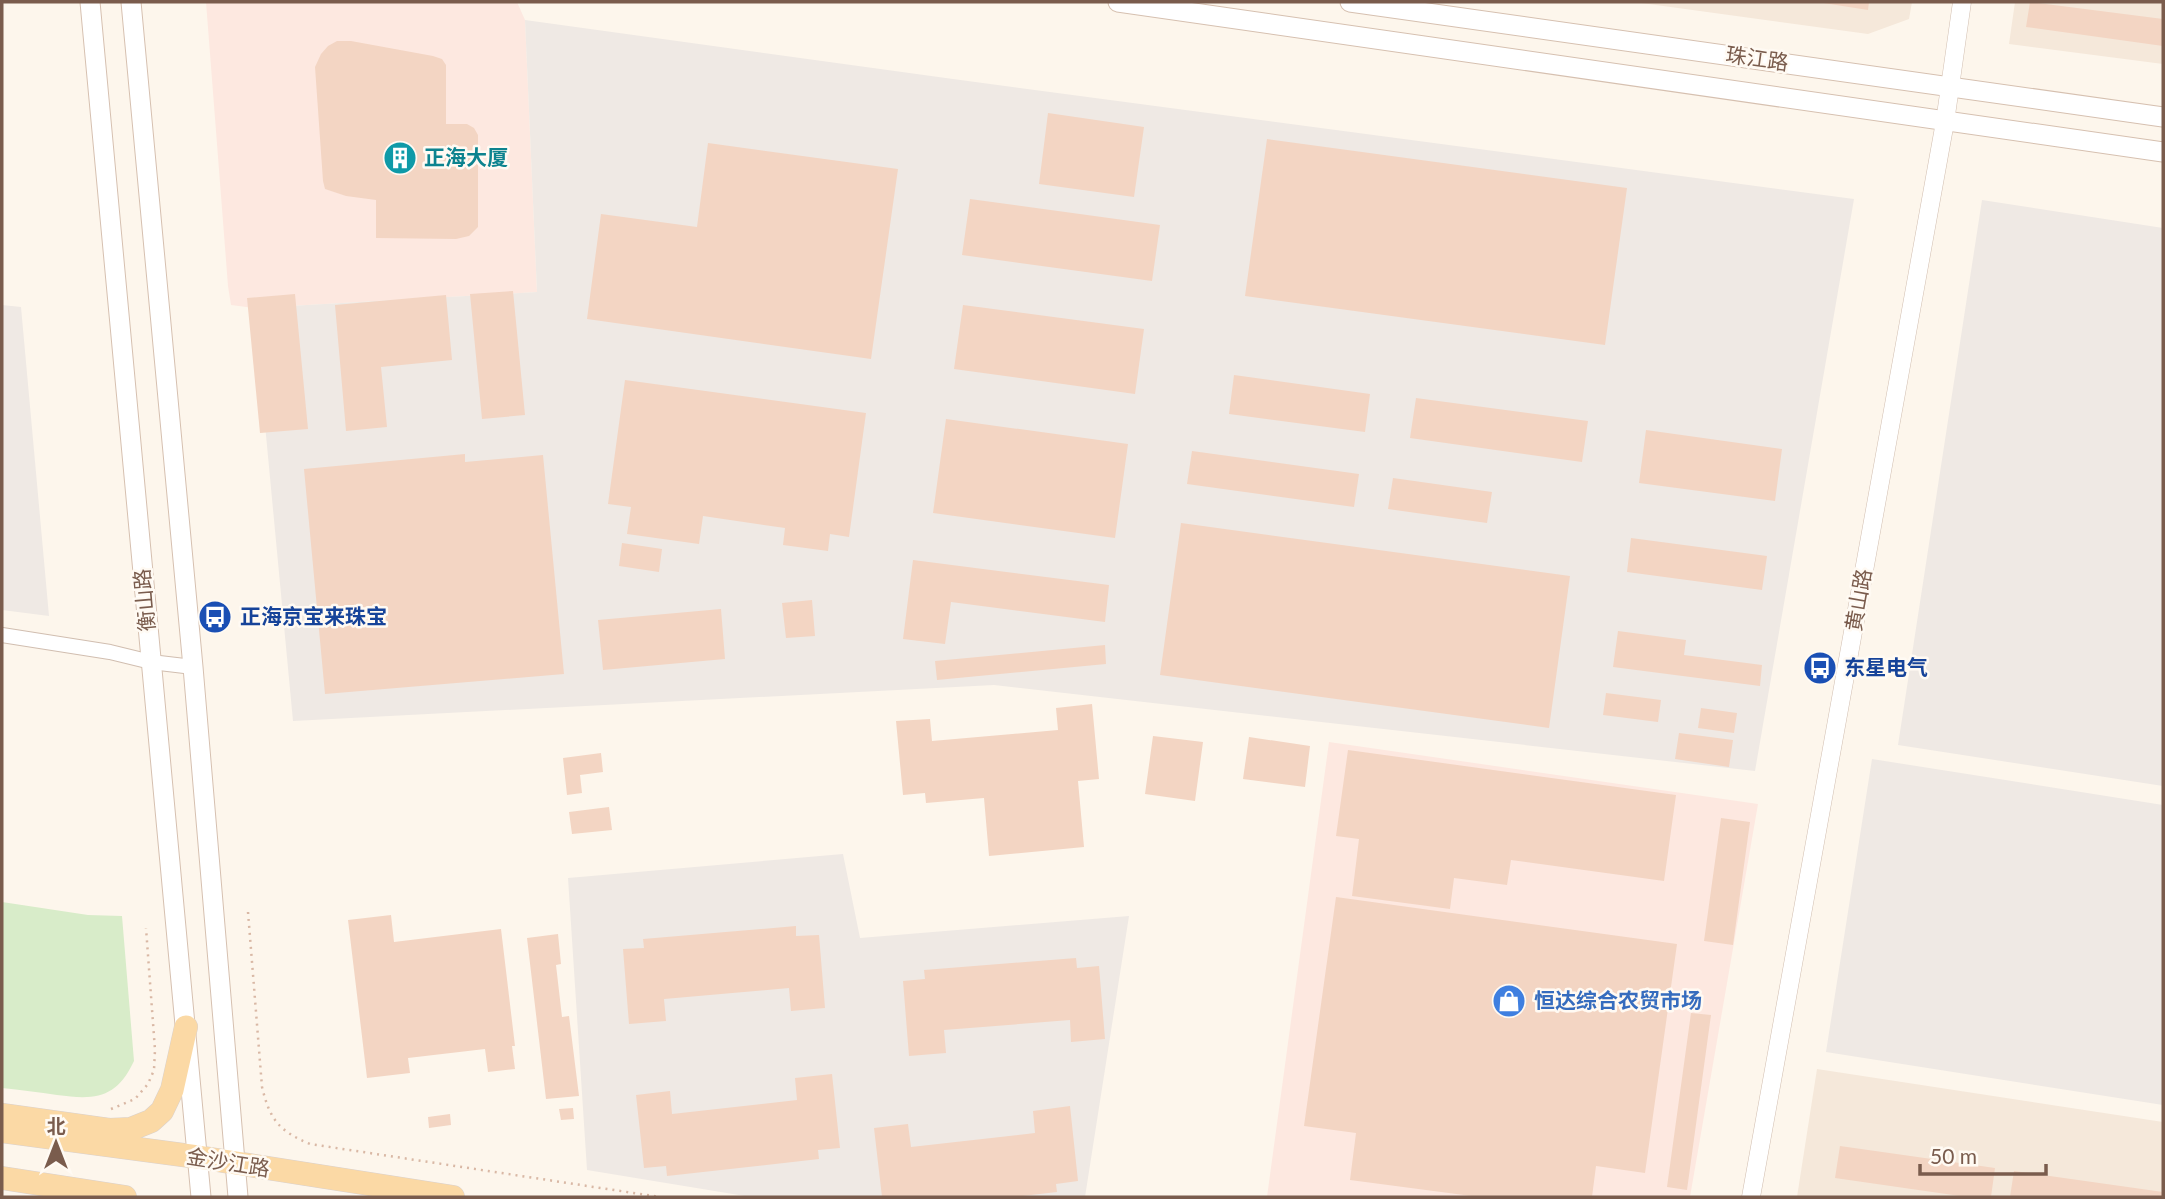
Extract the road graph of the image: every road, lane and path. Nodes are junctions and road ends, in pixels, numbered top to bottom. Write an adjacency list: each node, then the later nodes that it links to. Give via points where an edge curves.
1 (90, 2): 11 (main road, 衡山路)
2 (131, 2): 12 (main road, 衡山路)
3 (1118, 2): 8 (main road)
4 (1350, 2): 6 (main road, 珠江路)
5 (1962, 2): 6 (street, 黄山路)
6 (1949, 86): 7 (main road, 珠江路); 8 (street, 黄山路)
7 (2163, 117)
8 (1945, 121): 9 (main road); 27 (street, 黄山路)
9 (2163, 152)
10 (2, 635): 11 (street)
11 (151, 663): 12 (street); 15 (main road, 衡山路)
12 (193, 667): 20 (main road, 衡山路)
13 (248, 912): 26 (path, via 262,1087 274,1121 292,1136 310,1144)
14 (146, 928): 16 (path, via 154,1070 135,1099)
15 (186, 1027): 17 (main road, via 172,1090 151,1121 131,1129 109,1130); 19 (main road, 衡山路)
16 (106, 1110)
17 (2, 1115)
18 (2, 1131): 19 (main road, 金沙江路)
19 (198, 1157): 20 (main road, 金沙江路); 23 (main road, 衡山路)
20 (235, 1163): 24 (main road, 衡山路); 25 (main road, 金沙江路)
21 (2, 1178): 22 (main road)
22 (125, 1197)
23 (201, 1197)
24 (238, 1197)
25 (453, 1197)
26 (660, 1197)
27 (1751, 1197)

